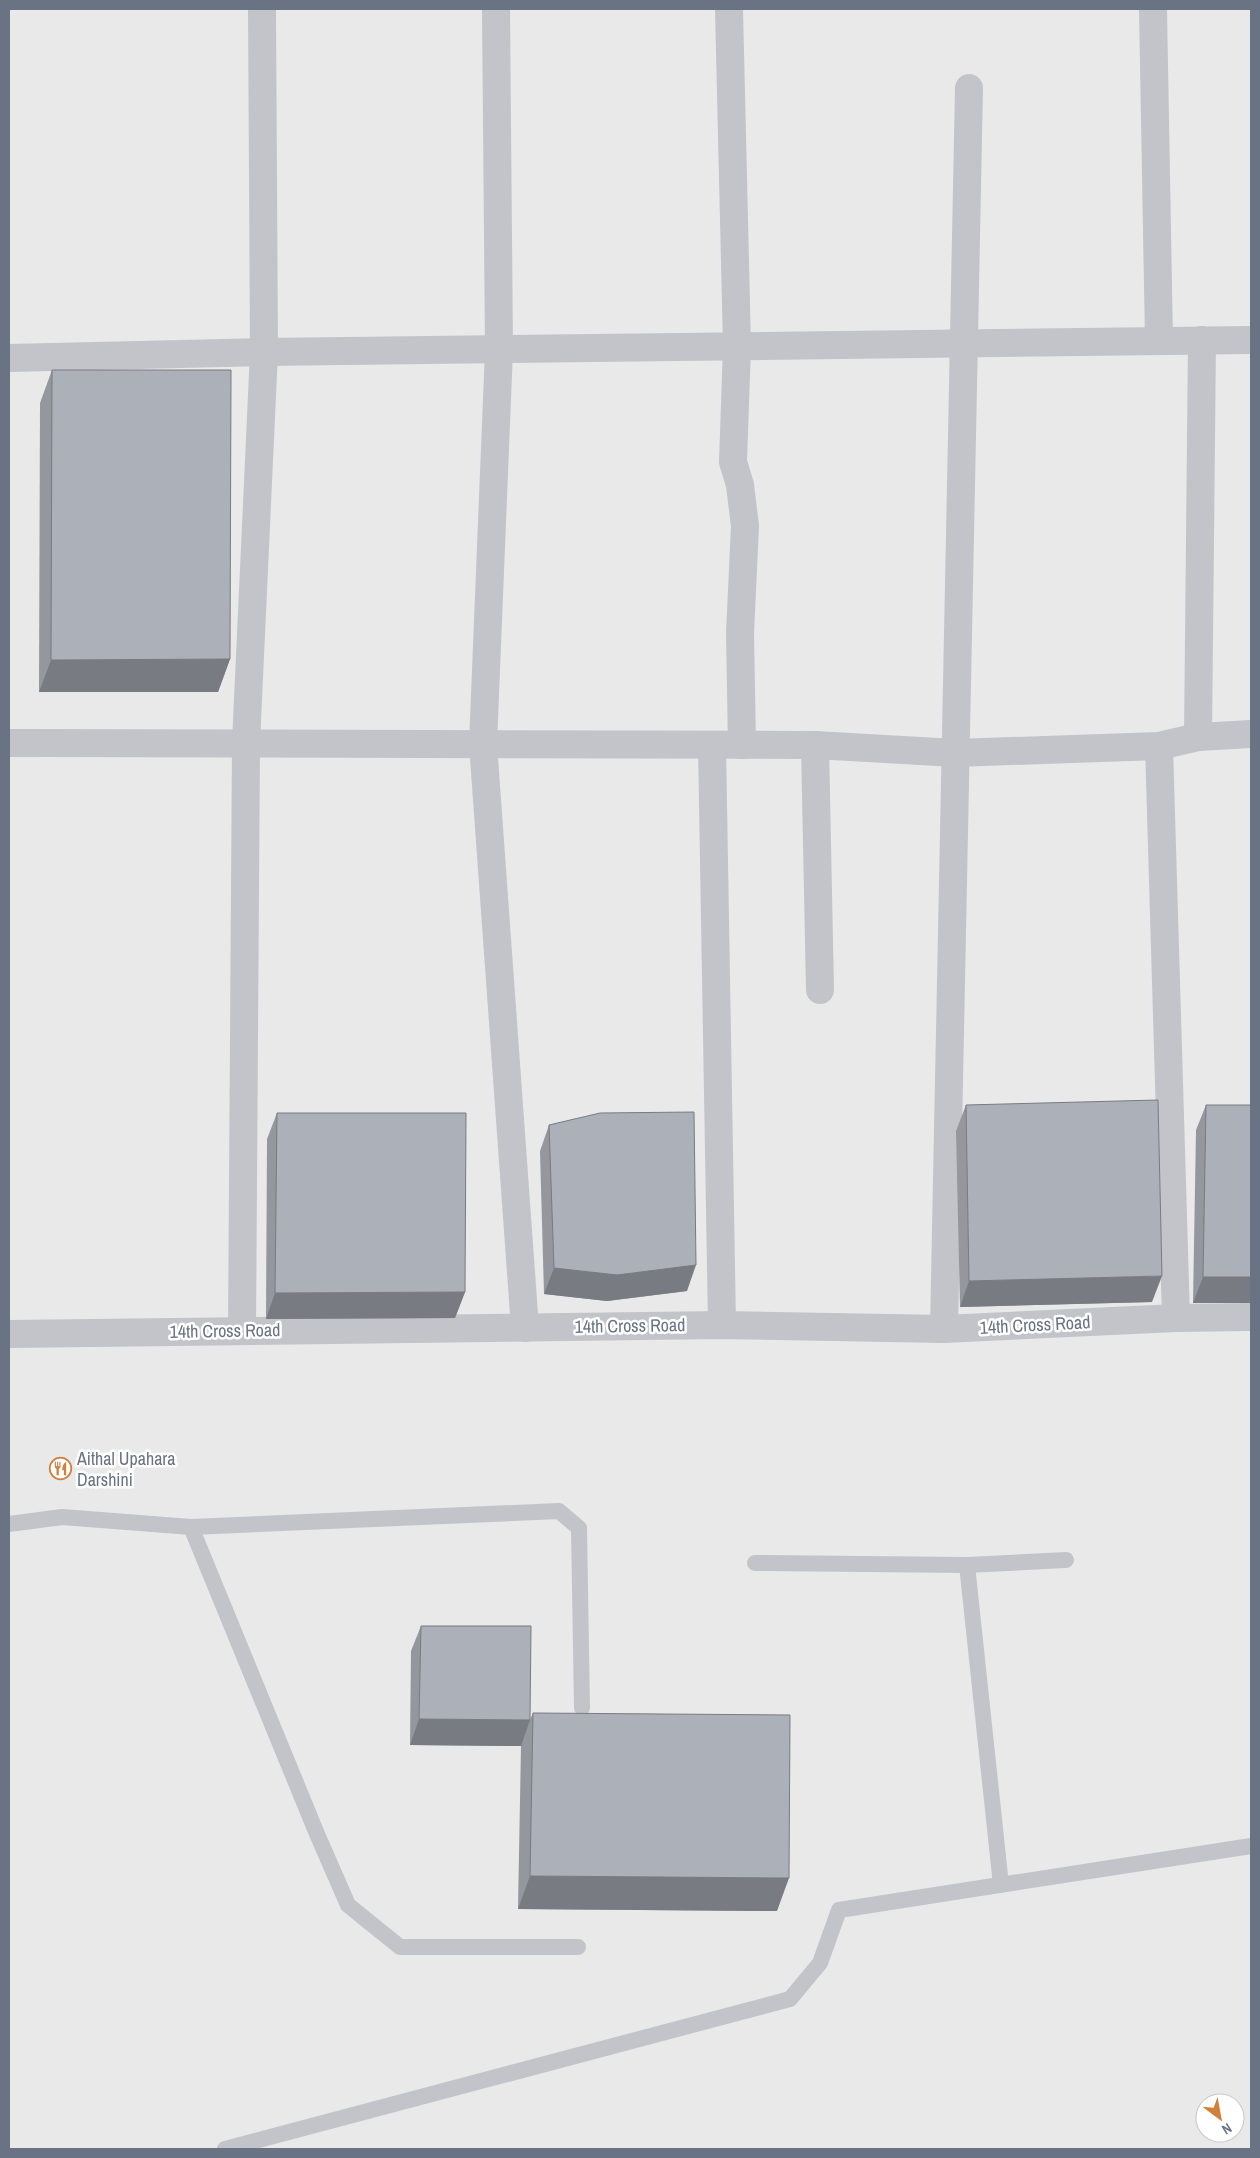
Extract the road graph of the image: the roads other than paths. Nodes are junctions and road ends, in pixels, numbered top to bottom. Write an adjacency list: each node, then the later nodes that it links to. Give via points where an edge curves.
1 (262, 9): 12 (street)
2 (496, 9): 11 (street)
3 (729, 9): 10 (street)
4 (1153, 9): 8 (street)
5 (968, 88): 9 (street)
6 (1202, 340): 7 (street); 8 (street); 15 (street)
7 (1251, 340)
8 (1159, 341): 9 (street)
9 (964, 343): 10 (street); 23 (street)
10 (737, 346): 11 (street); 20 (street, via 733,462 746,526 740,633)
11 (499, 350): 12 (street); 18 (street)
12 (264, 352): 13 (street); 17 (street)
13 (9, 358)
14 (1251, 734): 15 (street)
15 (1198, 737): 22 (street)
16 (9, 743): 17 (street)
17 (246, 744): 18 (street); 30 (street)
18 (483, 744): 19 (street); 28 (street)
19 (712, 745): 20 (street); 27 (street)
20 (742, 745): 21 (street)
21 (815, 745): 23 (street); 24 (street)
22 (1159, 746): 23 (street); 26 (street)
23 (955, 753): 29 (street)
24 (820, 990)
25 (1251, 1317): 26 (street, 14th Cross Road)
26 (1176, 1318): 29 (street, 14th Cross Road)
27 (722, 1325): 28 (street, 14th Cross Road); 29 (street, 14th Cross Road)
28 (525, 1328): 30 (street, 14th Cross Road)
29 (944, 1329)
30 (242, 1330): 31 (street, 14th Cross Road)
31 (9, 1334)
32 (9, 1524): 33 (lane, via 62,1517)
33 (191, 1527): 37 (lane, via 559,1511 579,1528); 40 (lane, via 348,1905 400,1947)
34 (1066, 1560): 36 (lane)
35 (754, 1562): 36 (lane)
36 (967, 1565): 39 (lane)
37 (582, 1708)
38 (1251, 1846): 39 (lane)
39 (1001, 1885): 41 (lane, via 839,1910 820,1963 790,1999)
40 (578, 1946)
41 (225, 2149)

